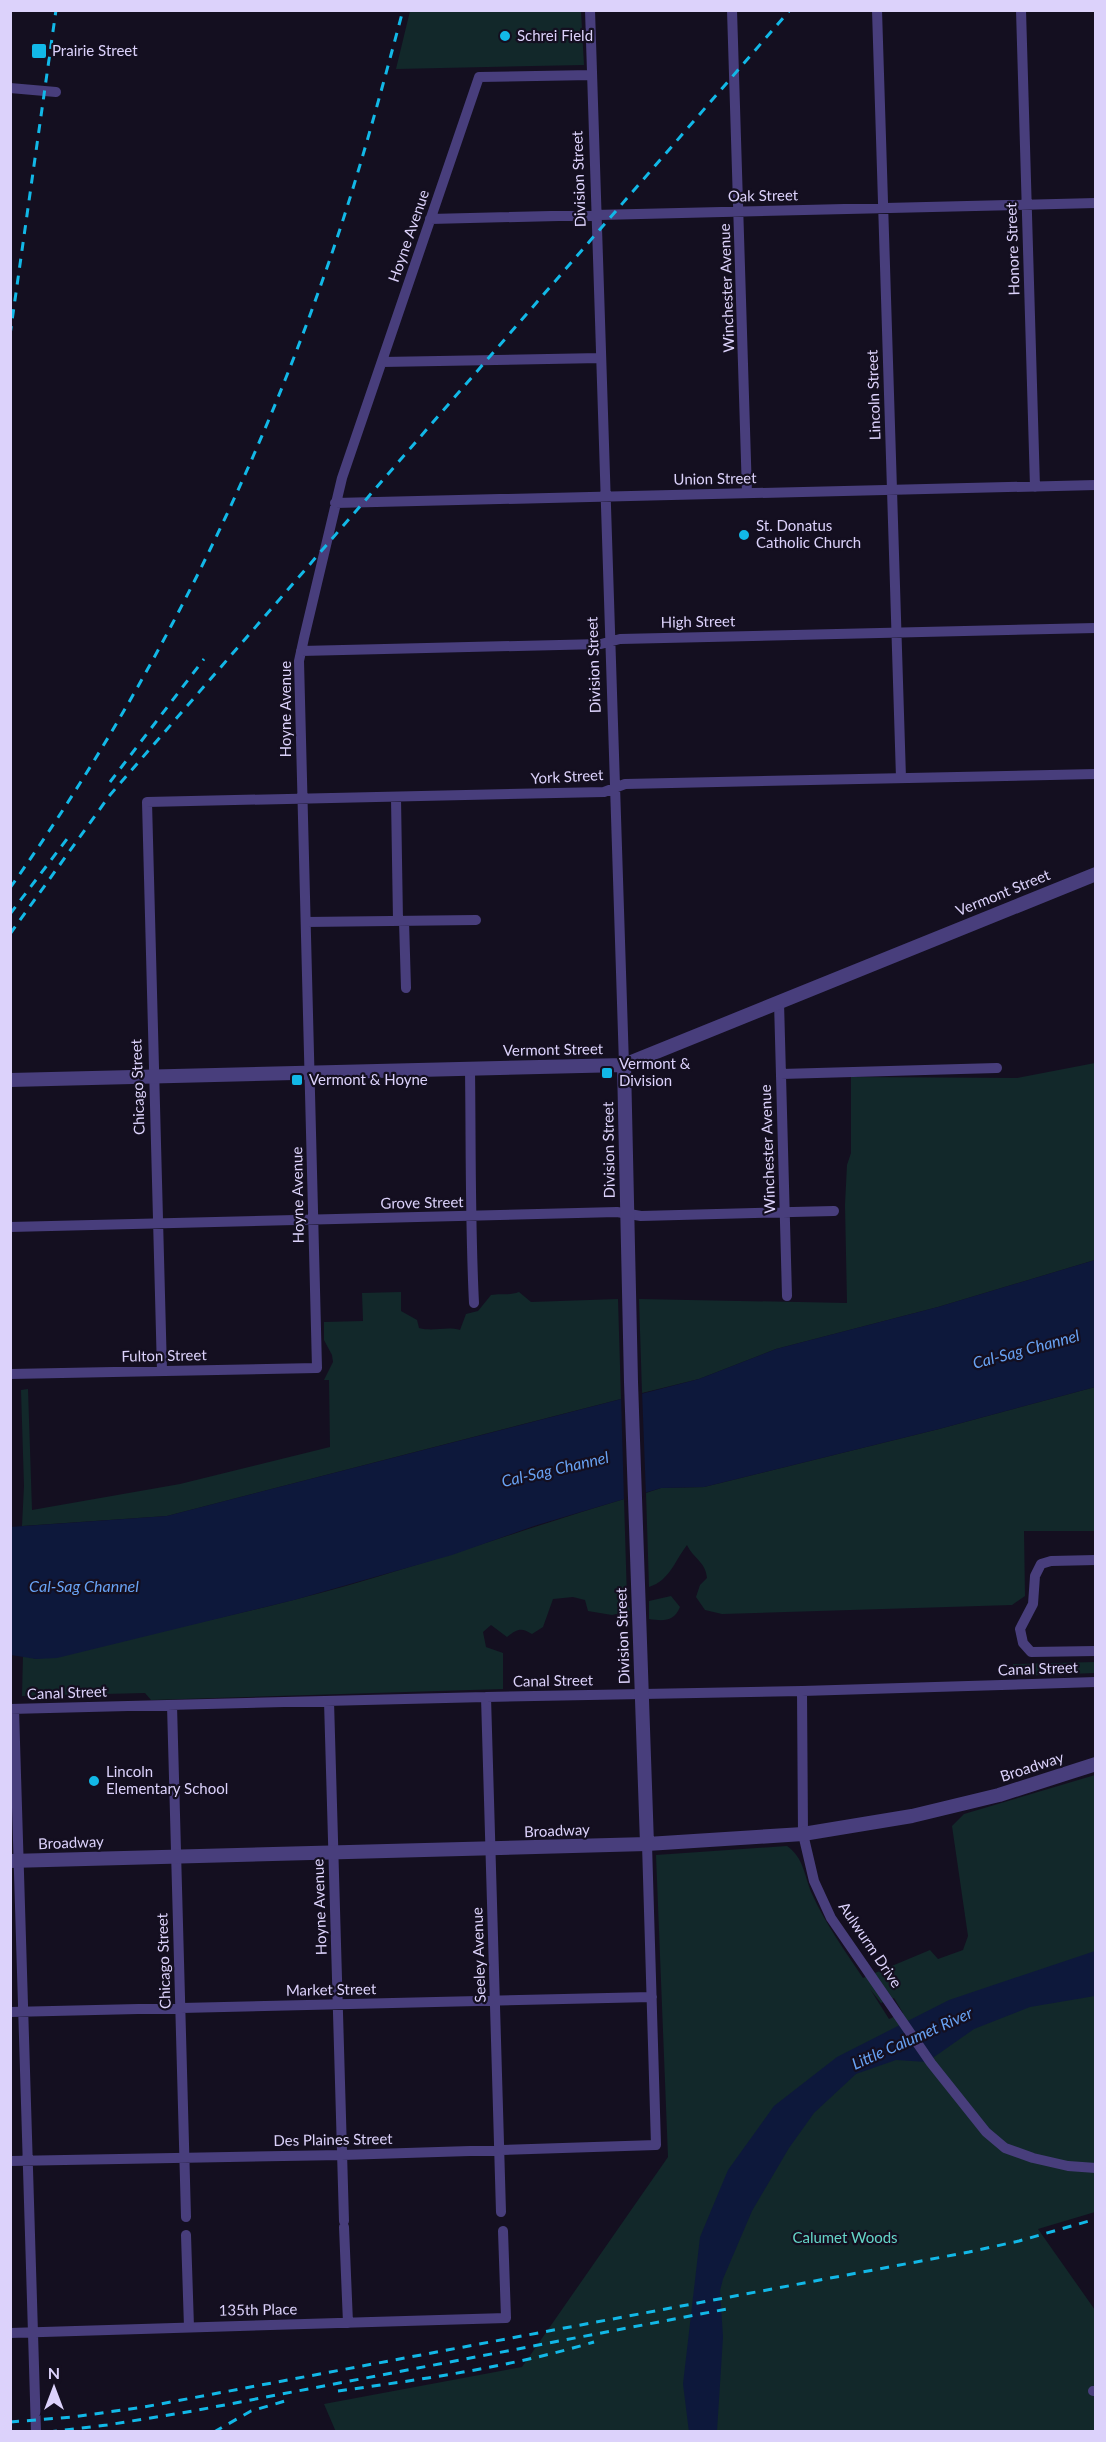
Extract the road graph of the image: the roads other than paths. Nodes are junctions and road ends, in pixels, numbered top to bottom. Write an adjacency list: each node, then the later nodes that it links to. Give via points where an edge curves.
1 (590, 10): 5 (street, Division Street)
2 (732, 10): 11 (street, Winchester Avenue)
3 (877, 10): 10 (street, Lincoln Street)
4 (1021, 10): 9 (street, Honore Street)
5 (592, 75): 12 (street, Division Street); 13 (street, Hoyne Avenue, via 479,77)
6 (10, 88): 7 (street)
7 (56, 92)
8 (1095, 203): 9 (street, Oak Street)
9 (1027, 205): 10 (street, Oak Street); 17 (street, Honore Street)
10 (883, 208): 11 (street, Oak Street); 18 (street, Lincoln Street)
11 (740, 212): 12 (street, Oak Street); 19 (street, Winchester Avenue)
12 (596, 215): 13 (street, Oak Street); 14 (street, Division Street)
13 (430, 219): 15 (street, Hoyne Avenue)
14 (601, 358): 15 (street); 20 (street, Division Street)
15 (382, 362): 21 (street, Hoyne Avenue)
16 (1095, 485): 17 (street, Union Street)
17 (1035, 487): 18 (street, Union Street)
18 (892, 490): 19 (street, Union Street); 23 (street, Lincoln Street)
19 (747, 494): 20 (street, Union Street)
20 (605, 497): 21 (street, Union Street); 24 (street, Division Street)
21 (335, 503): 25 (street, Hoyne Avenue)
22 (1095, 628): 23 (street, High Street)
23 (896, 632): 24 (street, High Street); 27 (street, Lincoln Street)
24 (610, 641): 25 (street, High Street); 28 (street, Division Street)
25 (301, 651): 30 (street, Hoyne Avenue)
26 (1095, 774): 27 (street, York Street)
27 (901, 778): 28 (street, York Street, via 625,784)
28 (615, 788): 29 (street, York Street, via 604,792); 38 (street, Division Street)
29 (396, 798): 30 (street, York Street); 34 (street)
30 (303, 800): 31 (street, York Street); 35 (street, Hoyne Avenue)
31 (147, 802): 43 (street, Chicago Street)
32 (1095, 874): 37 (street, Vermont Street)
33 (476, 920): 34 (street)
34 (401, 921): 35 (street); 36 (street)
35 (306, 922): 41 (street, Hoyne Avenue)
36 (406, 988)
37 (779, 1002): 38 (street, Vermont Street); 42 (street, Winchester Avenue)
38 (624, 1065): 40 (street, Vermont Street); 47 (street, Division Street)
39 (997, 1068): 42 (street)
40 (470, 1069): 41 (street, Vermont Street); 48 (street)
41 (310, 1072): 43 (street, Vermont Street); 49 (street, Hoyne Avenue)
42 (781, 1074): 46 (street, Winchester Avenue)
43 (153, 1076): 44 (street, Vermont Street); 50 (street, Chicago Street)
44 (10, 1080)
45 (834, 1211): 46 (street, Grove Street)
46 (784, 1212): 47 (street, Grove Street); 52 (street, Winchester Avenue)
47 (627, 1214): 48 (street, Grove Street); 61 (street, Division Street)
48 (471, 1216): 49 (street, Grove Street); 53 (street)
49 (314, 1220): 50 (street, Grove Street); 54 (street, Hoyne Avenue)
50 (157, 1224): 51 (street, Grove Street); 55 (street, Chicago Street)
51 (10, 1227)
52 (787, 1296)
53 (474, 1303)
54 (317, 1368): 55 (street, Fulton Street)
55 (162, 1371): 56 (street, Fulton Street)
56 (10, 1374)
57 (1095, 1560): 58 (street, via 1041,1564 1035,1576 1033,1604 1020,1629 1031,1652)
58 (1095, 1651)
59 (1095, 1682): 60 (street, Canal Street)
60 (802, 1691): 61 (street, Canal Street); 67 (street, Aulwurm Drive)
61 (641, 1695): 62 (street, Canal Street); 68 (street, Division Street)
62 (486, 1697): 63 (street, Canal Street); 69 (street, Seeley Avenue)
63 (329, 1701): 64 (street, Canal Street); 70 (street, Hoyne Avenue)
64 (172, 1705): 65 (street, Canal Street); 71 (street, Chicago Street)
65 (12, 1709): 72 (street)
66 (1095, 1764): 67 (street, Broadway, via 999,1795 912,1816)
67 (803, 1834): 68 (street, Broadway); 85 (street, Aulwurm Drive, via 814,1881 831,1918 931,2063 986,2132 1005,2148 1033,2158)
68 (647, 1844): 69 (street, Broadway); 73 (street, Division Street)
69 (491, 1850): 70 (street, Broadway); 74 (street, Seeley Avenue)
70 (334, 1854): 71 (street, Broadway); 75 (street, Hoyne Avenue)
71 (175, 1857): 72 (street, Broadway); 76 (street, Chicago Street)
72 (15, 1861): 78 (street)
73 (652, 1997): 74 (street, Market Street); 79 (street, Division Street)
74 (495, 2000): 75 (street, Market Street); 80 (street, Seeley Avenue)
75 (338, 2005): 76 (street, Market Street); 81 (street, Hoyne Avenue)
76 (181, 2008): 78 (street, Market Street); 82 (street, Chicago Street)
77 (10, 2012): 78 (street, Market Street)
78 (24, 2012): 84 (street)
79 (656, 2145): 80 (street, Des Plaines Street)
80 (500, 2150): 81 (street, Des Plaines Street); 86 (street, Seeley Avenue)
81 (342, 2155): 82 (street, Des Plaines Street); 90 (street, Hoyne Avenue)
82 (185, 2158): 84 (street, Des Plaines Street); 87 (street, Chicago Street)
83 (10, 2161): 84 (street, Des Plaines Street)
84 (28, 2161): 93 (street)
85 (1095, 2168)
86 (501, 2212)
87 (186, 2217)
88 (503, 2231): 90 (street, 135th Place, via 506,2318)
89 (186, 2235): 91 (street)
90 (348, 2324): 91 (street, 135th Place)
91 (189, 2327): 93 (street, 135th Place)
92 (10, 2332): 93 (street, 135th Place)
93 (33, 2332): 94 (street)
94 (36, 2432)

